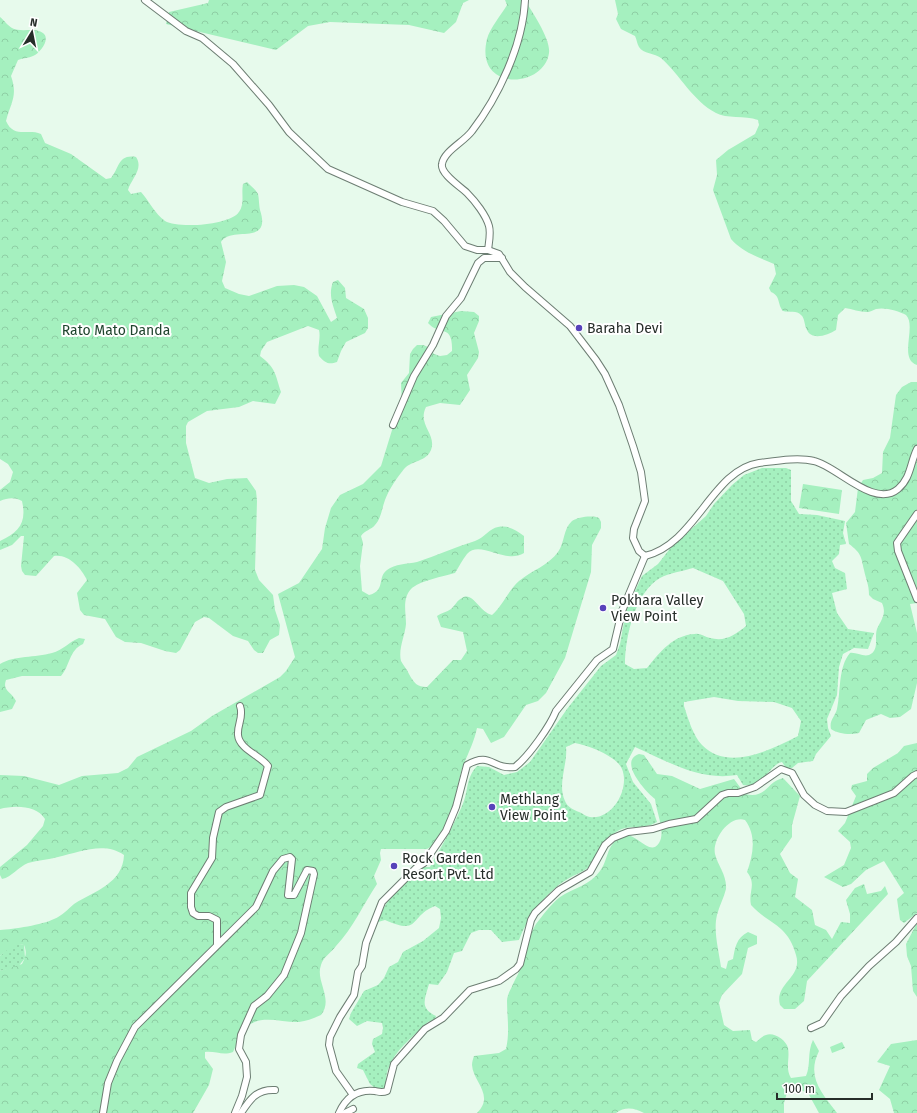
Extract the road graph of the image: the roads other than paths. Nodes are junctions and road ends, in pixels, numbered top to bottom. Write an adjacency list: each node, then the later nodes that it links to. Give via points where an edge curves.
1 (145, 0): 3 (street, via 186,31 202,38 233,64 289,132 328,169 402,202 433,211 465,246)
2 (525, 0): 3 (street, via 521,28 501,81 471,133 446,156 442,164 446,174 469,194 485,216 489,225)
3 (488, 250): 4 (street)
4 (502, 258): 5 (street, via 484,258 478,263 461,298 446,316 433,345 414,376); 8 (street, via 510,272 525,287 570,326 596,360 616,398 640,472 645,501 634,529 634,538 639,551)
5 (393, 425)
6 (917, 449): 8 (street, via 906,481 898,489 887,494 877,494 855,484 813,460 753,465 728,478 682,533 659,551)
7 (917, 514): 9 (street, via 897,543)
8 (645, 556): 16 (street, via 622,611 613,649 597,660 556,711 538,741 515,766 505,767 483,759 476,759 467,765 456,807 446,831 424,863 382,902 366,943 362,966 358,972 356,992 330,1037 329,1045 336,1071)
9 (917, 599)
10 (240, 706): 13 (street, via 242,713 238,736 241,743 263,759 268,766 260,795 219,812 213,838 212,858 191,892 193,913 217,920)
11 (917, 774): 16 (street, via 894,793 846,812 828,810 815,805 804,795 792,773 781,769 755,787 738,794 722,795 696,819 628,832 612,838 605,845 590,872 560,890 535,913 520,964 516,969 499,981 470,990 443,1018 425,1029 394,1064 388,1091 361,1091)
12 (917, 918): 14 (street, via 841,996 822,1023)
13 (217, 944): 18 (street, via 135,1027 108,1083); 19 (street, via 256,907 273,871 283,859 292,859 287,892 291,896 294,896 305,872 314,871 302,933 284,975 267,996 254,1006 241,1035 240,1049 246,1062 247,1077)
14 (811, 1028)
15 (275, 1090): 20 (street, via 265,1090 251,1099)
16 (353, 1095): 21 (street, via 342,1106)
17 (353, 1109): 22 (street)
18 (103, 1113)
19 (235, 1113)
20 (241, 1113)
21 (340, 1113)
22 (345, 1113)

